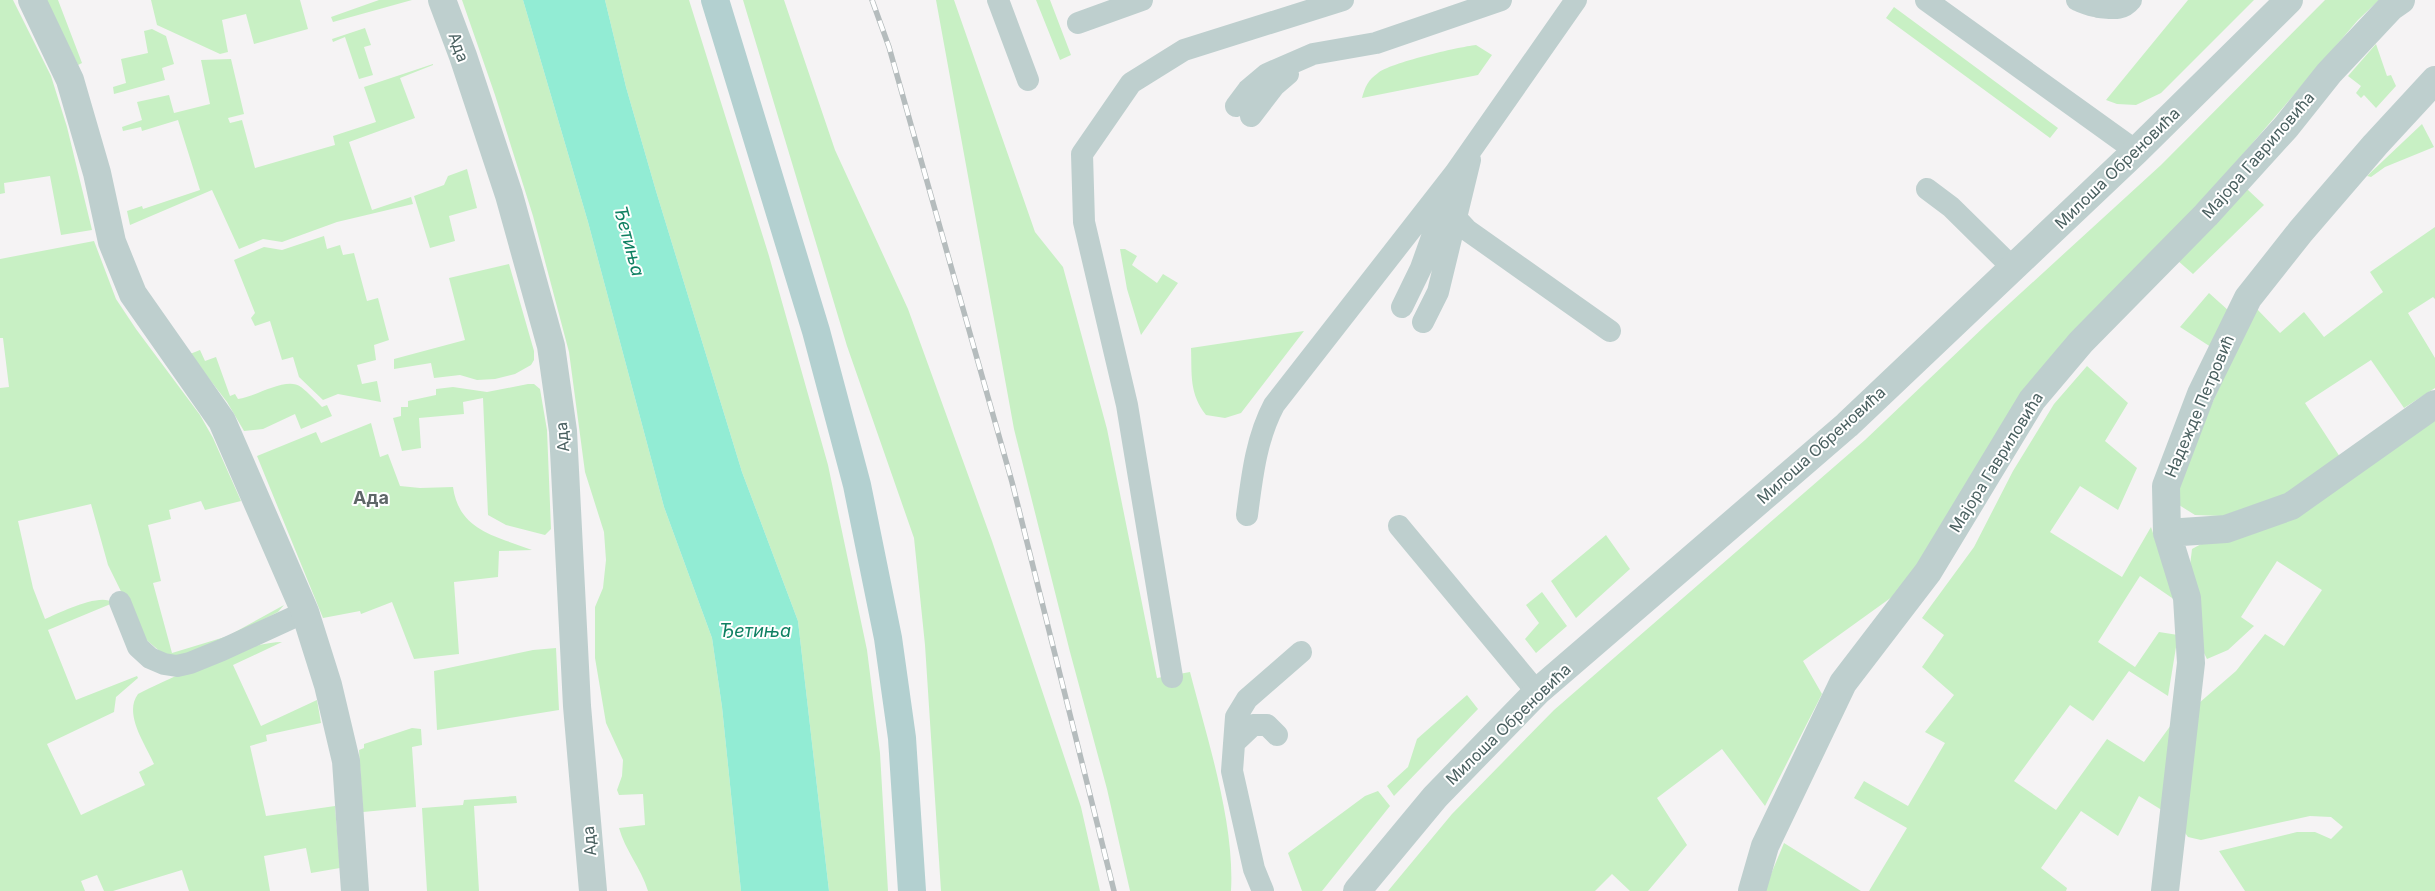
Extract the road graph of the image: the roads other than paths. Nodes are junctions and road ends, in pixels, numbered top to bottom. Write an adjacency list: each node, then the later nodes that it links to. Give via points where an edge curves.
1 (32, 0): 32 (street, via 70,80 97,173 112,242 133,294 222,421)
2 (442, 0): 39 (street, Ада, via 510,195 550,346 563,430 577,706)
3 (715, 0): 40 (main road, via 816,330 857,485 888,638 902,738)
4 (998, 0): 15 (lane)
5 (1142, 0): 14 (lane)
6 (1343, 0): 34 (lane, via 1184,50 1131,83 1082,154 1084,222 1127,405)
7 (1501, 0): 17 (lane, via 1376,43 1313,54)
8 (1576, 0): 18 (lane)
9 (1926, 0): 19 (lane)
10 (2131, 0): 13 (lane, via 2126,6 2116,9)
11 (2289, 0): 19 (street, Милоша Обреновића)
12 (2401, 0): 43 (street, Мајора Гавриловића, via 2329,73 2286,127 2206,215 2080,342 2032,400 1928,572 1842,683 1764,846)
13 (2095, 2)
14 (1078, 23)
15 (1028, 80)
16 (2435, 80): 30 (street, Надежде Петровић, via 2301,231 2248,298 2202,394 2166,486)
17 (1243, 111)
18 (1474, 145): 20 (lane); 22 (lane)
19 (2136, 151): 23 (street, Милоша Обреновића)
20 (1455, 173): 24 (lane); 28 (lane, via 1274,405 1260,436)
21 (1927, 189): 23 (lane, via 1951,207)
22 (1456, 218): 25 (lane, via 1438,292); 26 (lane, via 1467,230)
23 (2013, 268): 35 (street, Милоша Обреновића, via 1847,425)
24 (1402, 307)
25 (1423, 322)
26 (1610, 330)
27 (2435, 404): 30 (street, via 2291,506 2226,529)
28 (1247, 515)
29 (1399, 526): 35 (lane)
30 (2167, 533): 44 (street, Надежде Петровић, via 2188,598 2191,663)
31 (120, 602): 32 (lane, via 138,646 150,658 177,666 222,650)
32 (305, 612): 38 (street, via 328,685 346,761)
33 (1301, 652): 37 (lane, via 1247,699 1236,717)
34 (1172, 677)
35 (1537, 692): 42 (street, Милоша Обреновића, via 1434,797)
36 (1277, 735): 37 (lane, via 1267,725 1254,725)
37 (1234, 743): 41 (lane, via 1232,771 1254,869)
38 (355, 891)
39 (592, 891)
40 (912, 891)
41 (1263, 891)
42 (1357, 891)
43 (1752, 891)
44 (2166, 891)

